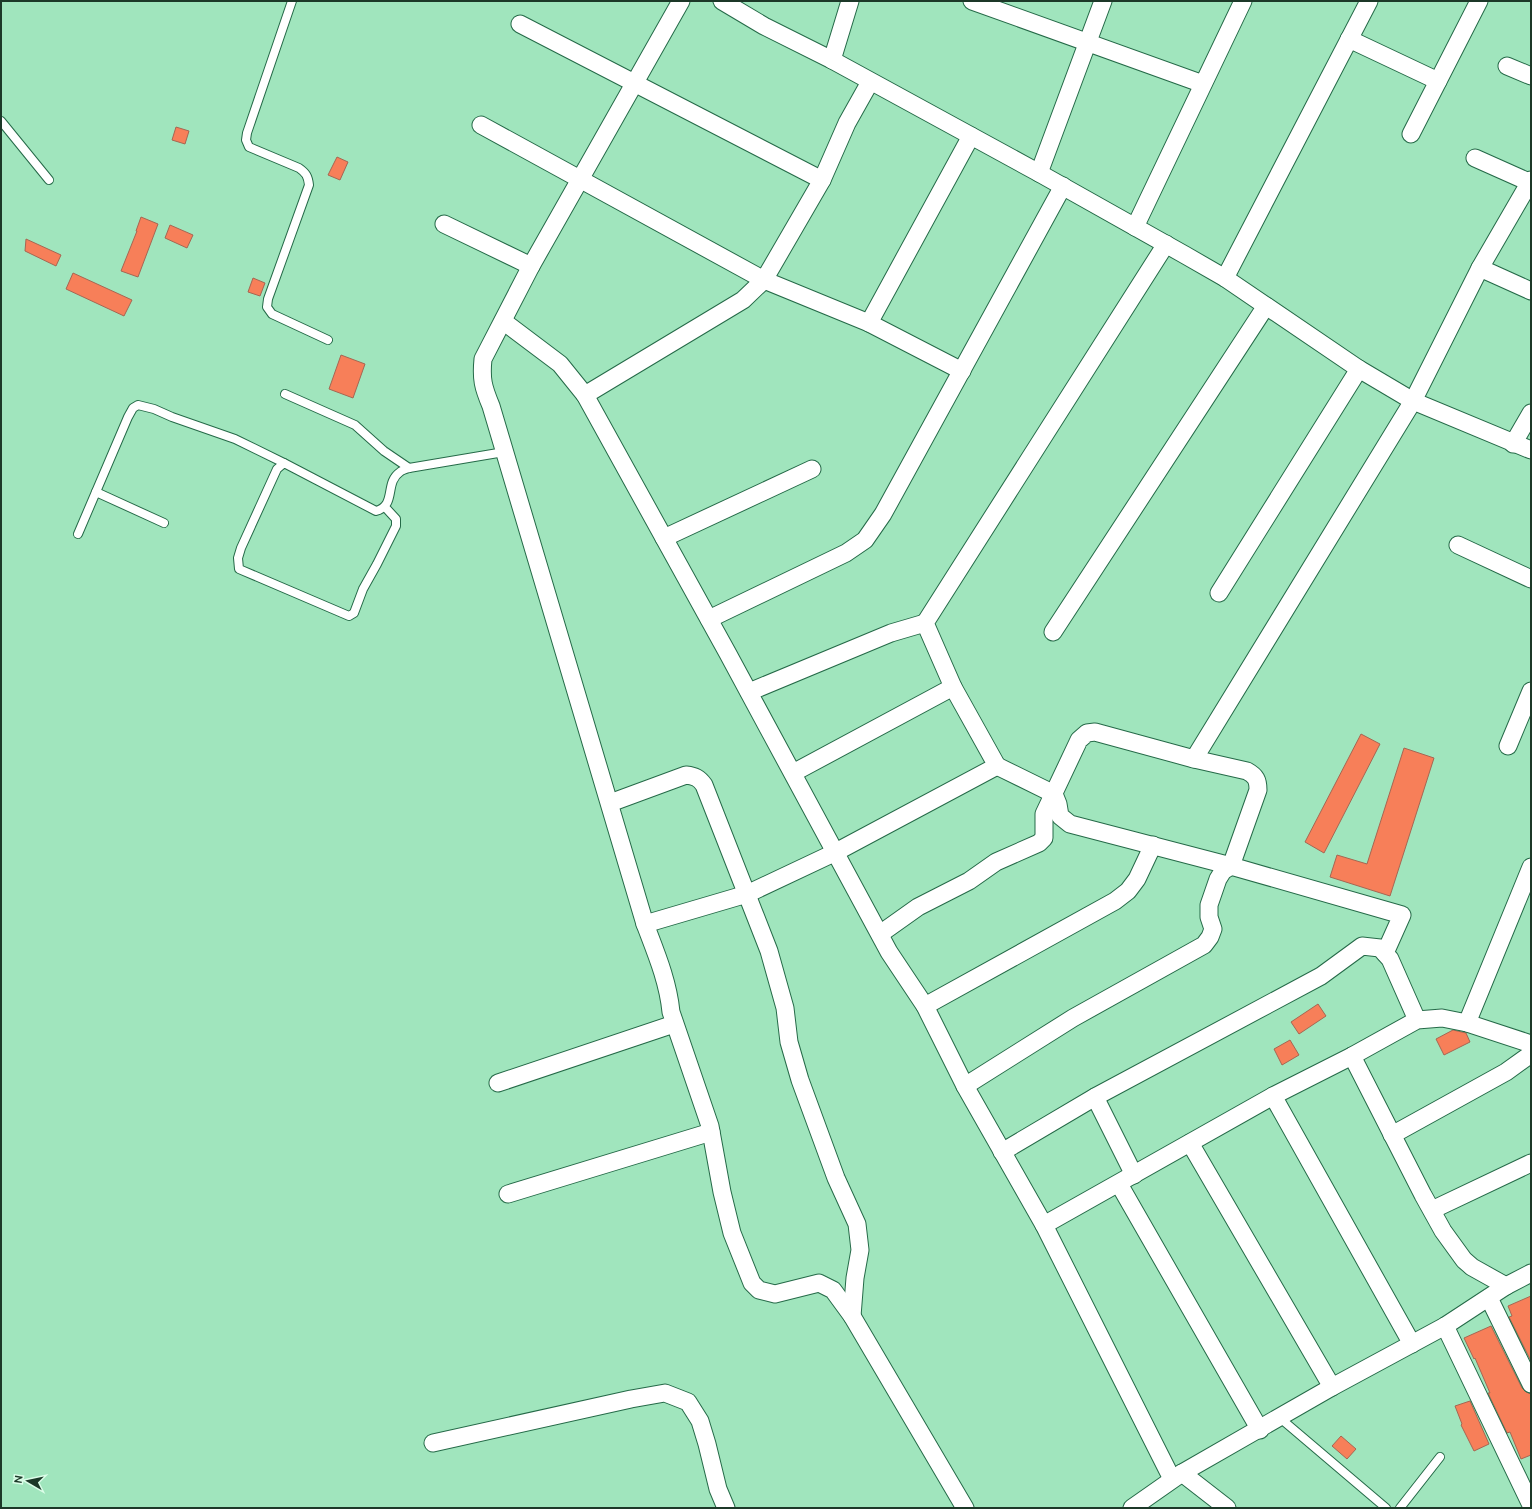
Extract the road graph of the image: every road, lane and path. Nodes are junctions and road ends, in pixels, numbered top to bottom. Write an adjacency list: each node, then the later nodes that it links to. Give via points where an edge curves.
1 (292, 1): 42 (lane, via 246,140 249,147 299,168 308,177 308,185 268,299 268,307 272,314)
2 (681, 1): 17 (street)
3 (722, 1): 13 (street, via 764,26)
4 (850, 1): 13 (street)
5 (972, 1): 12 (street)
6 (1103, 1): 12 (street)
7 (1243, 1): 19 (street)
8 (1369, 1): 11 (street)
9 (1479, 1): 16 (street)
10 (520, 24): 17 (street)
11 (1350, 39): 16 (street); 36 (street)
12 (1088, 42): 19 (street); 25 (street)
13 (832, 60): 18 (street)
14 (1507, 66): 15 (street)
15 (1531, 76)
16 (1438, 81): 22 (street)
17 (634, 82): 27 (street); 28 (street)
18 (870, 82): 23 (street); 28 (street, via 847,123)
19 (1203, 84): 32 (street)
20 (1, 120): 26 (lane)
21 (481, 125): 27 (street)
22 (1411, 134)
23 (971, 136): 25 (street); 41 (street)
24 (1475, 158): 29 (street)
25 (1040, 173): 30 (street)
26 (49, 180)
27 (580, 180): 34 (street); 37 (street)
28 (822, 180): 37 (street)
29 (1531, 182): 35 (street)
30 (1063, 186): 32 (street); 44 (street)
31 (444, 224): 34 (street)
32 (1135, 227): 33 (street)
33 (1166, 244): 36 (street); 64 (street)
34 (531, 266): 40 (street)
35 (1480, 268): 38 (street); 47 (street)
36 (1225, 278): 39 (street)
37 (764, 280): 41 (street); 46 (street, via 743,300)
38 (1531, 291)
39 (1266, 306): 43 (street); 65 (street)
40 (503, 321): 46 (street, via 560,364); 51 (street, via 483,359 482,374 483,387)
41 (869, 323): 44 (street)
42 (328, 340)
43 (1359, 369): 47 (street); 62 (street)
44 (962, 371): 63 (street, via 883,514 865,540 846,553)
45 (285, 394): 53 (lane, via 355,425)
46 (585, 395): 59 (street)
47 (1413, 401): 49 (street); 70 (street)
48 (1531, 413): 49 (street)
49 (1513, 444): 50 (street)
50 (1531, 450)
51 (504, 452): 53 (lane); 74 (street)
52 (284, 463): 55 (lane, via 235,439 154,408 138,405 128,417); 56 (lane, via 376,512); 56 (lane, via 276,469 242,548 238,558 239,570 349,616 354,613 363,589 396,526 396,519)
53 (409, 468): 56 (lane, via 395,476)
54 (812, 469): 59 (street)
55 (96, 492): 57 (lane); 58 (lane)
56 (385, 507)
57 (164, 523)
58 (78, 534)
59 (664, 538): 63 (street)
60 (1458, 545): 61 (street)
61 (1531, 578)
62 (1220, 593)
63 (709, 619): 68 (street)
64 (924, 623): 66 (street); 68 (street, via 891,633)
65 (1053, 632)
66 (953, 687): 71 (street); 72 (street)
67 (1531, 691): 69 (street)
68 (749, 692): 72 (street)
69 (1508, 746)
70 (1194, 759): 73 (street, via 1095,732 1086,733 1080,740); 77 (street, via 1247,771 1258,781 1258,790)
71 (997, 766): 73 (street); 76 (street)
72 (793, 773): 76 (street)
73 (1054, 794): 75 (street, via 1060,816 1070,824); 81 (street, via 1044,814 1044,838 1039,843 996,862 969,881 918,907)
74 (610, 803): 79 (street, via 686,775 700,779); 80 (street)
75 (1153, 845): 77 (street); 83 (street, via 1137,879 1128,891 1115,901)
76 (836, 852): 79 (street); 81 (street)
77 (1231, 866): 82 (street, via 1402,915); 91 (street, via 1223,871 1218,879 1209,905 1213,929 1204,945 1073,1018)
78 (1531, 867): 85 (street)
79 (747, 894): 80 (street); 107 (street, via 769,951 785,1008 789,1042 800,1080 836,1178 857,1224 860,1250)
80 (645, 924): 86 (street, via 666,982)
81 (880, 934): 83 (street)
82 (1385, 954): 84 (street, via 1390,959); 93 (street, via 1380,948 1362,946 1321,976)
83 (925, 1006): 91 (street)
84 (1417, 1020): 85 (street, via 1442,1018); 89 (street)
85 (1468, 1023): 87 (street)
86 (674, 1024): 90 (street); 94 (street)
87 (1531, 1044)
88 (1531, 1054): 95 (street, via 1506,1072)
89 (1352, 1056): 92 (street); 95 (street)
90 (498, 1083)
91 (965, 1086): 97 (street)
92 (1274, 1096): 96 (street); 109 (street)
93 (1096, 1097): 97 (street); 99 (street)
94 (711, 1132): 101 (street); 107 (street, via 732,1233 752,1283 758,1290 775,1294 819,1283 833,1290)
95 (1392, 1135): 102 (street)
96 (1190, 1143): 99 (street); 111 (street)
97 (1002, 1152): 103 (street)
98 (1531, 1163): 102 (street)
99 (1134, 1175): 100 (street)
100 (1119, 1184): 103 (street); 113 (street)
101 (508, 1194)
102 (1432, 1210): 105 (street, via 1443,1231 1464,1260)
103 (1044, 1225): 116 (street)
104 (1531, 1273): 105 (street)
105 (1506, 1286): 106 (street)
106 (1489, 1298): 108 (street); 110 (street)
107 (852, 1316): 119 (street)
108 (1445, 1326): 109 (street); 117 (street)
109 (1412, 1344): 111 (street)
110 (1531, 1384)
111 (1332, 1387): 112 (street)
112 (1280, 1418): 113 (street); 122 (lane)
113 (1260, 1430): 116 (street)
114 (433, 1443): 118 (street, via 665,1393 688,1402 700,1421 718,1489)
115 (1440, 1457): 123 (lane)
116 (1177, 1476): 120 (street); 121 (street)
117 (1531, 1505)
118 (726, 1508)
119 (965, 1508)
120 (1132, 1508)
121 (1227, 1508)
122 (1386, 1508)
123 (1400, 1508)

